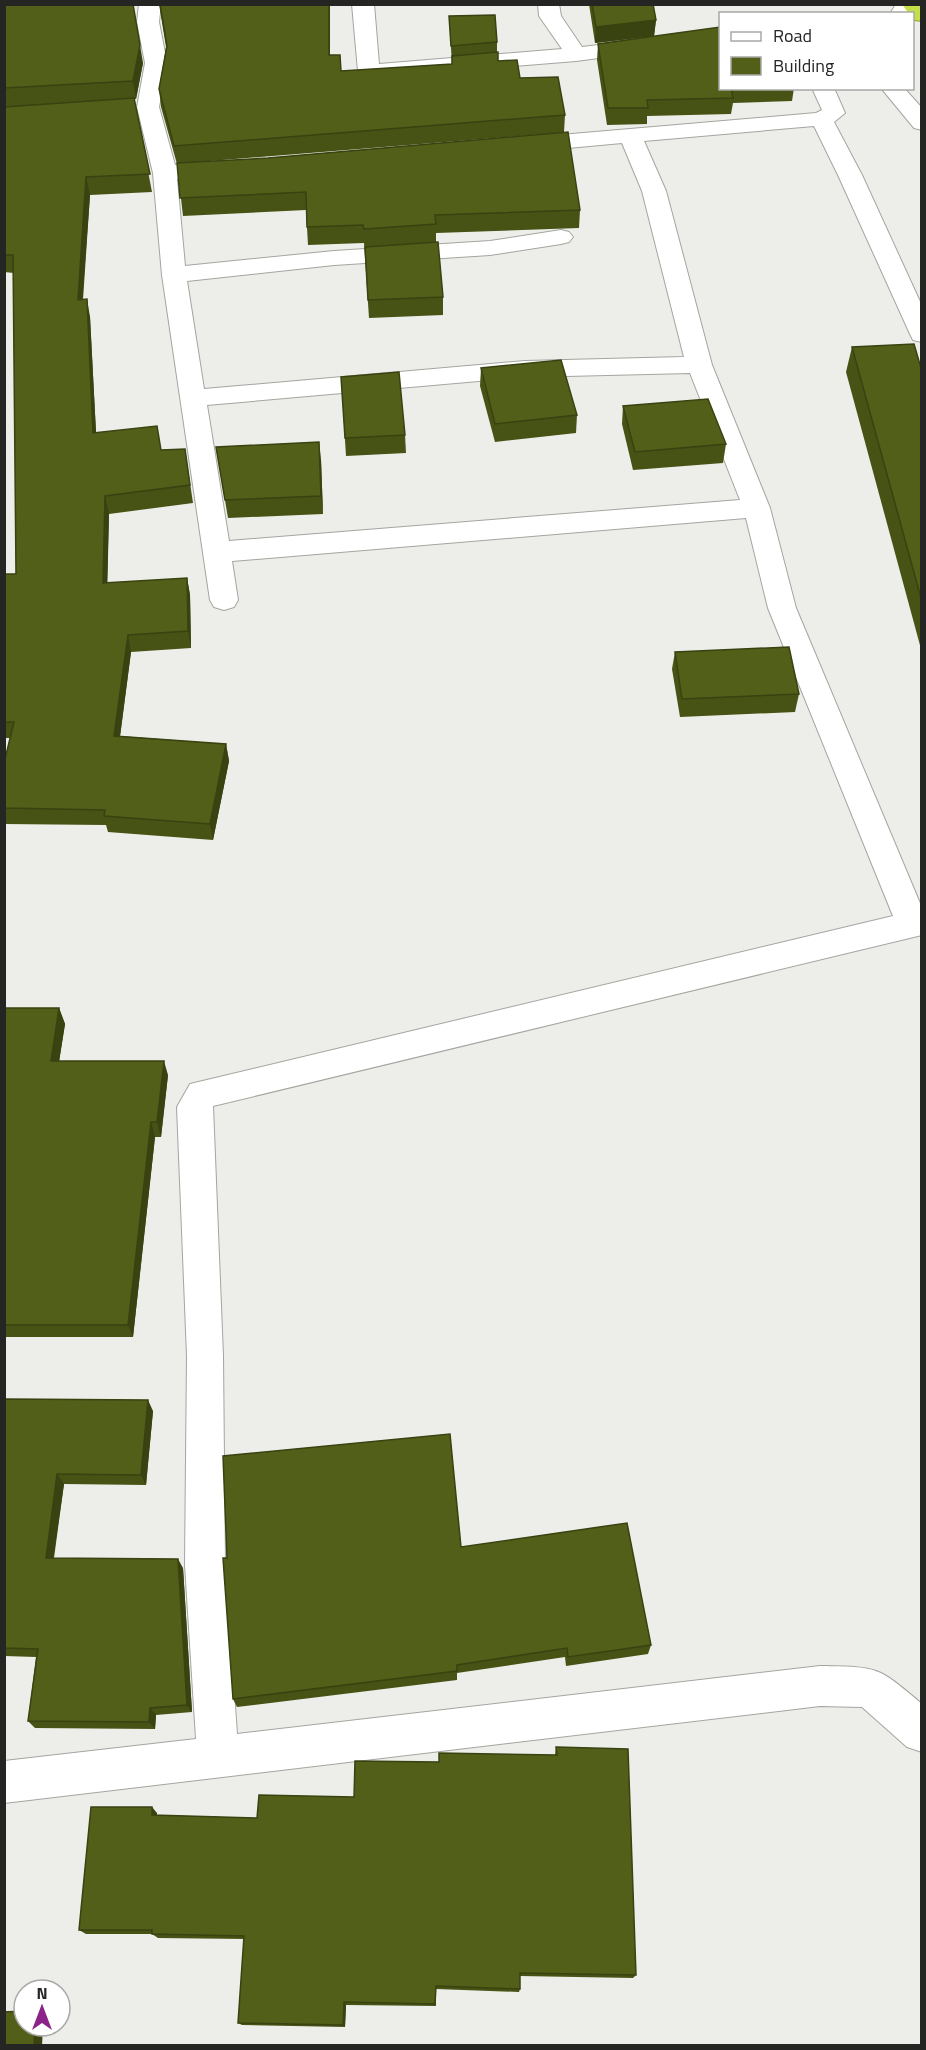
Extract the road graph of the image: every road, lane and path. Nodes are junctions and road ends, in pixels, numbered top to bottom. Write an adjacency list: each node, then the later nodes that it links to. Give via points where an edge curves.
1 (363, 4): 8 (street, via 369,71)
2 (548, 4): 8 (street, via 550,16)
3 (912, 4): 6 (highway)
4 (150, 5): 5 (street); 16 (street, via 148,22 156,63 136,108)
5 (171, 5)
6 (921, 15)
7 (719, 36): 8 (street)
8 (576, 54)
9 (825, 90): 11 (street, via 834,113)
10 (894, 90): 12 (street)
11 (820, 119): 13 (street); 19 (street, via 850,175)
12 (921, 123)
13 (630, 136): 14 (street); 20 (street, via 654,191)
14 (500, 147)
15 (246, 168): 16 (street)
16 (165, 172): 18 (street)
17 (561, 237): 18 (street, via 490,248 334,258)
18 (174, 275): 21 (street)
19 (921, 334)
20 (699, 365): 21 (street, via 525,369); 22 (street)
21 (193, 398): 23 (street)
22 (757, 508): 23 (street); 25 (street, via 782,608)
23 (217, 552): 24 (street)
24 (224, 600)
25 (917, 922): 27 (street, via 202,1094 194,1107 205,1356 205,1565)
26 (921, 1732): 27 (street, via 870,1687 820,1686)
27 (218, 1757): 28 (street)
28 (4, 1782)

